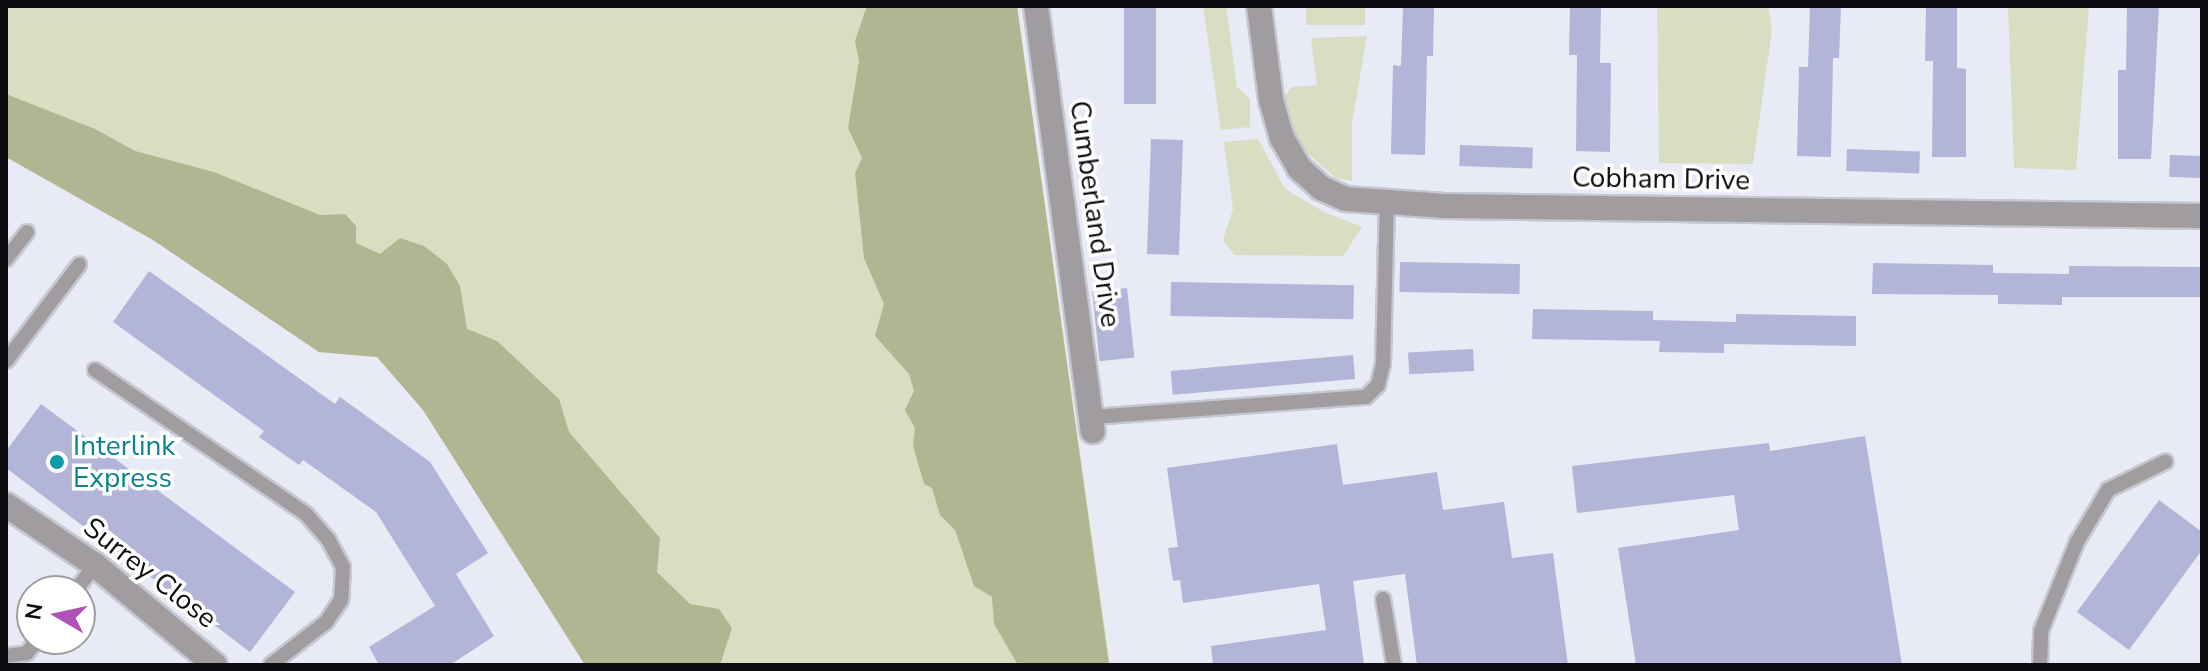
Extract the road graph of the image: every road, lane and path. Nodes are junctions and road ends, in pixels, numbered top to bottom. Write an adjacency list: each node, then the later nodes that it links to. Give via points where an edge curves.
1 (1036, 6): 10 (street, Cumberland Drive)
2 (1259, 6): 3 (street, Cobham Drive, via 1271,100 1282,138 1299,168 1321,188 1346,199)
3 (1387, 203): 4 (street, Cobham Drive); 10 (lane, via 1383,364 1378,385 1366,397)
4 (2202, 216)
5 (27, 232): 6 (lane)
6 (6, 259)
7 (79, 265): 8 (lane)
8 (6, 361)
9 (95, 370): 19 (lane, via 306,514 328,539 343,567 341,600 326,622)
10 (1093, 424)
11 (2165, 462): 21 (lane, via 2108,490 2077,542 2041,631)
12 (6, 505): 13 (street, Surrey Close)
13 (95, 565): 14 (lane); 18 (street, Surrey Close)
14 (87, 575)
15 (1383, 599): 20 (lane)
16 (6, 656): 17 (lane)
17 (28, 659)
18 (215, 665)
19 (271, 665)
20 (1394, 665)
21 (2040, 665)

